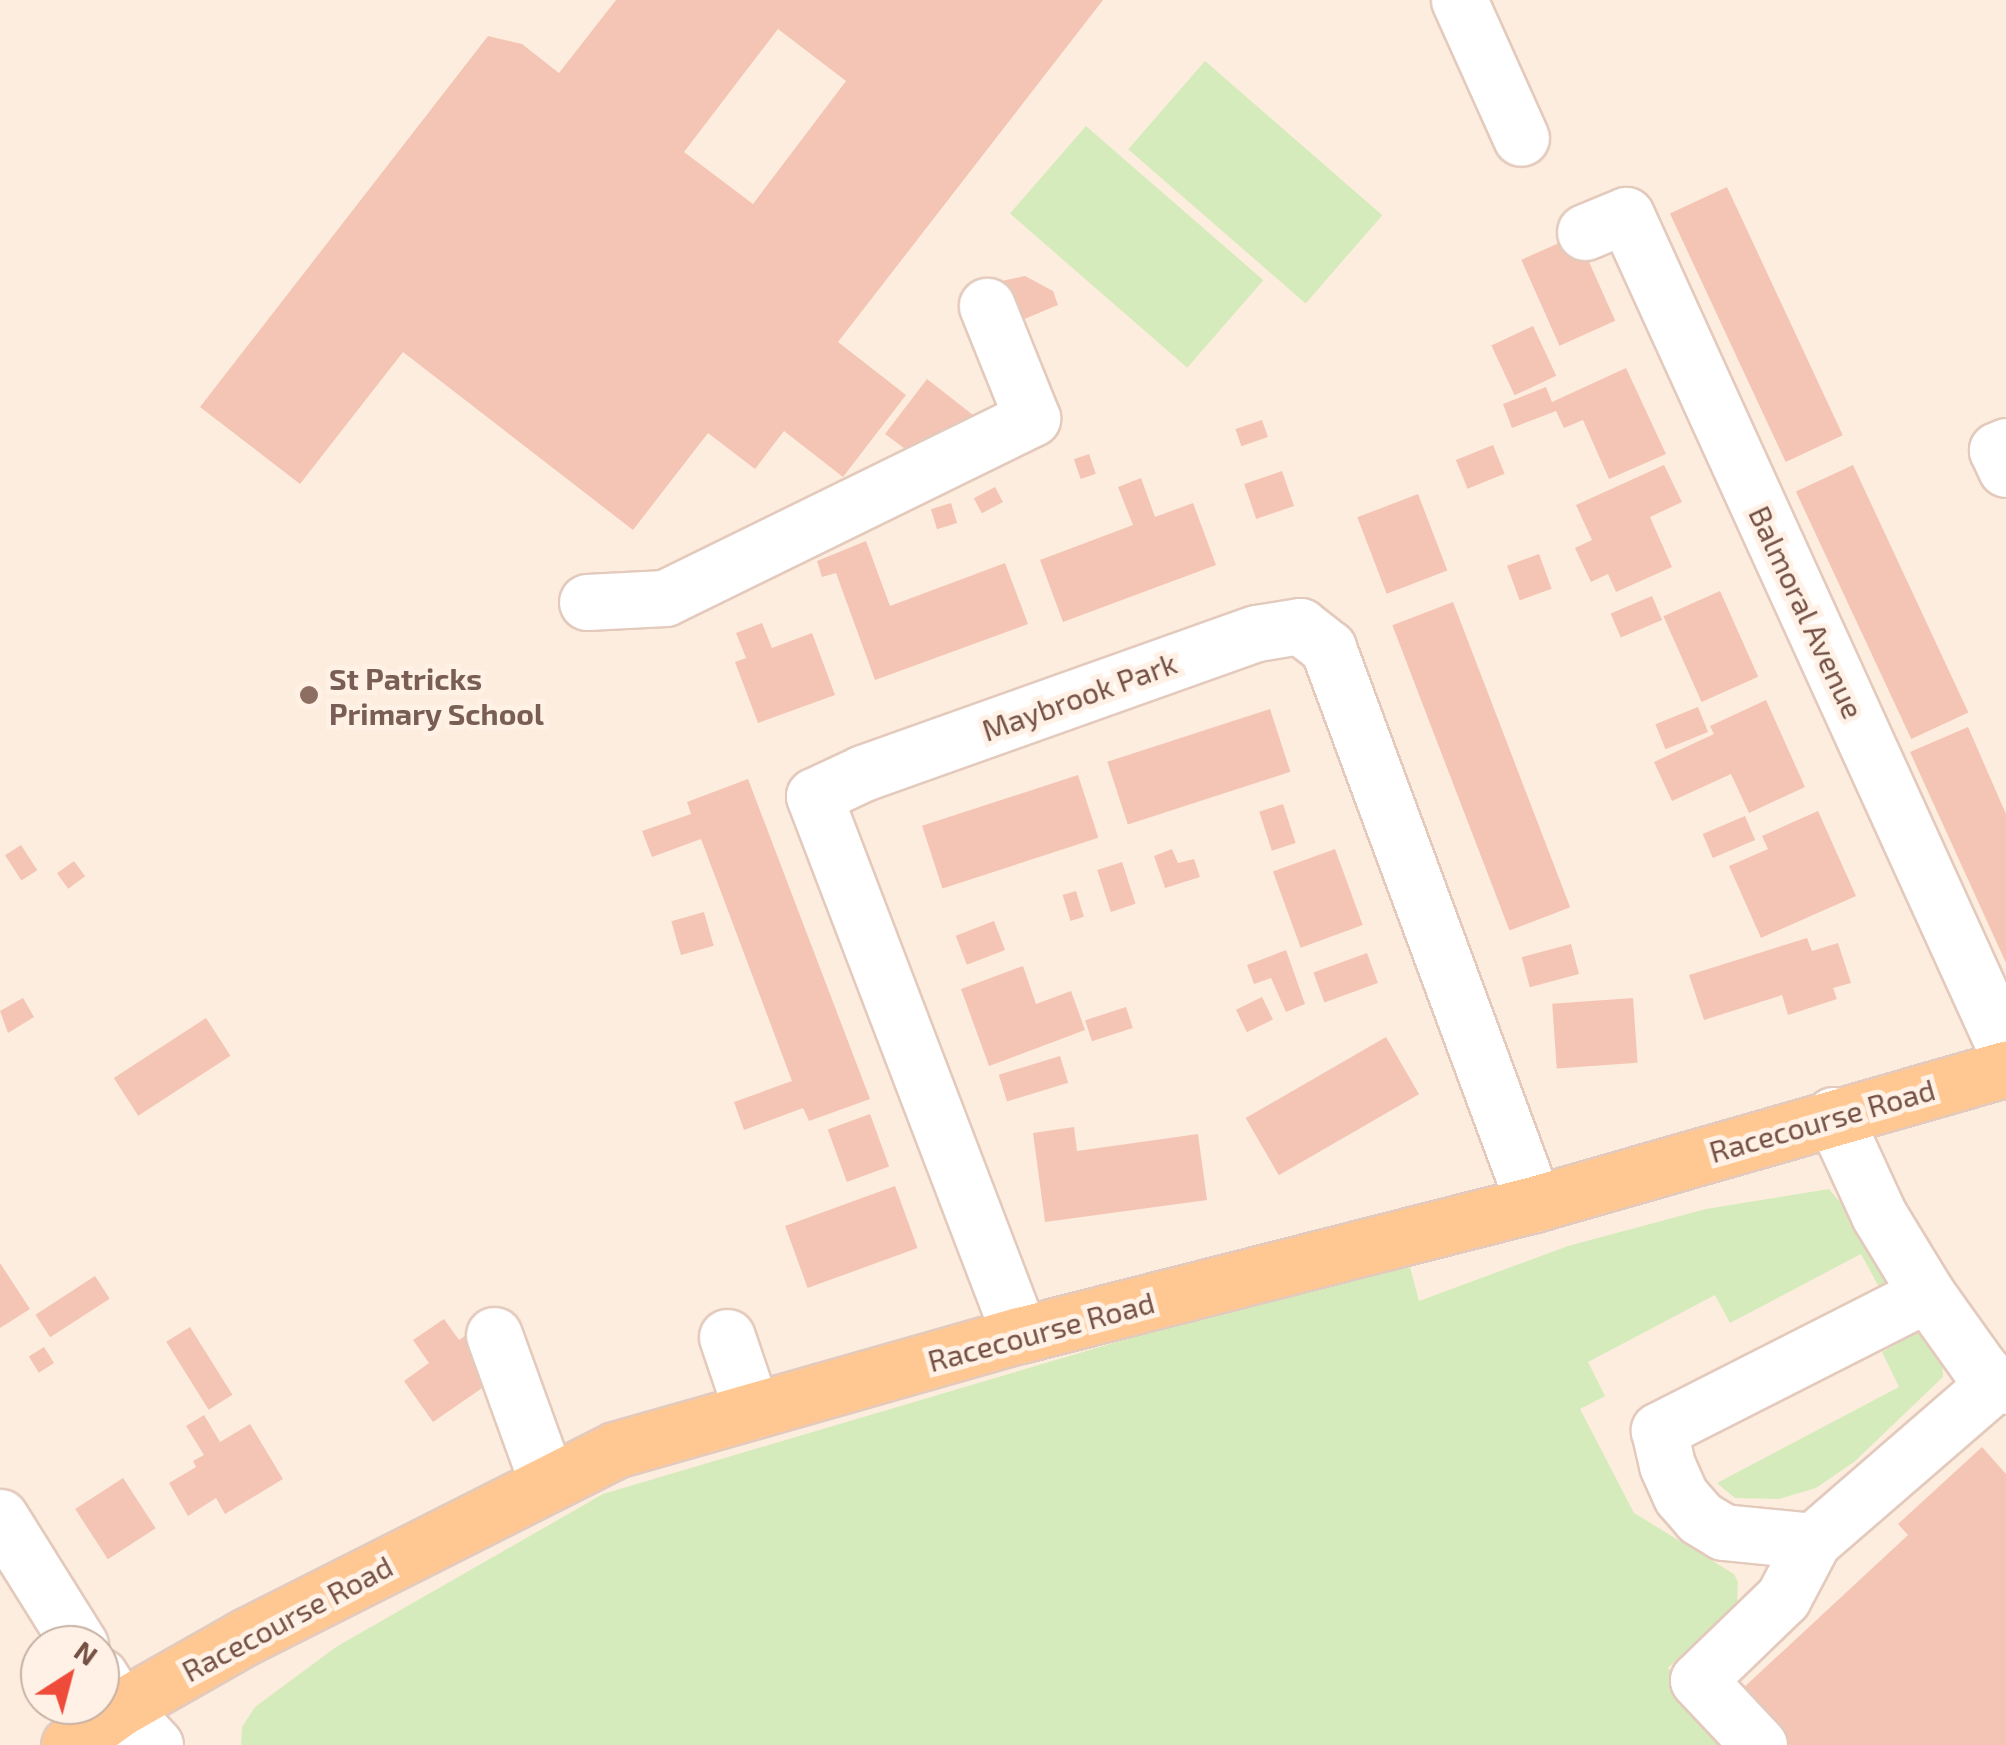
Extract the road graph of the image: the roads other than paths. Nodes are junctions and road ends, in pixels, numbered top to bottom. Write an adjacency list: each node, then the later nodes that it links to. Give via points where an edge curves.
1 (1459, 0): 2 (street)
2 (1521, 138)
3 (1584, 232): 8 (street, Balmoral Avenue, via 1626,215)
4 (986, 306): 7 (street, via 1032,418 665,598)
5 (2006, 446): 6 (street, via 1997,450)
6 (2006, 468)
7 (587, 602)
8 (2006, 1050)
9 (2006, 1069): 10 (main road, Racecourse Road)
10 (1833, 1115): 11 (main road, Racecourse Road); 12 (street, via 1879,1215)
11 (1534, 1204): 14 (main road, Racecourse Road); 14 (street, Maybrook Park, via 1328,648 1300,626 1256,633 814,796)
12 (1927, 1294): 16 (street); 20 (street, via 1659,1430 1681,1496 1700,1518 1722,1532)
13 (494, 1335): 18 (street)
14 (1020, 1335): 17 (main road, Racecourse Road)
15 (727, 1337): 17 (street)
16 (2000, 1385): 20 (street)
17 (752, 1411): 18 (main road, Racecourse Road, via 615,1450)
18 (548, 1484): 22 (main road, Racecourse Road, via 247,1636)
19 (0, 1518): 21 (street)
20 (1813, 1540): 24 (street, via 1783,1598 1698,1680)
21 (67, 1625)
22 (125, 1710): 23 (main road, Racecourse Road)
23 (69, 1745)
24 (1759, 1745)

